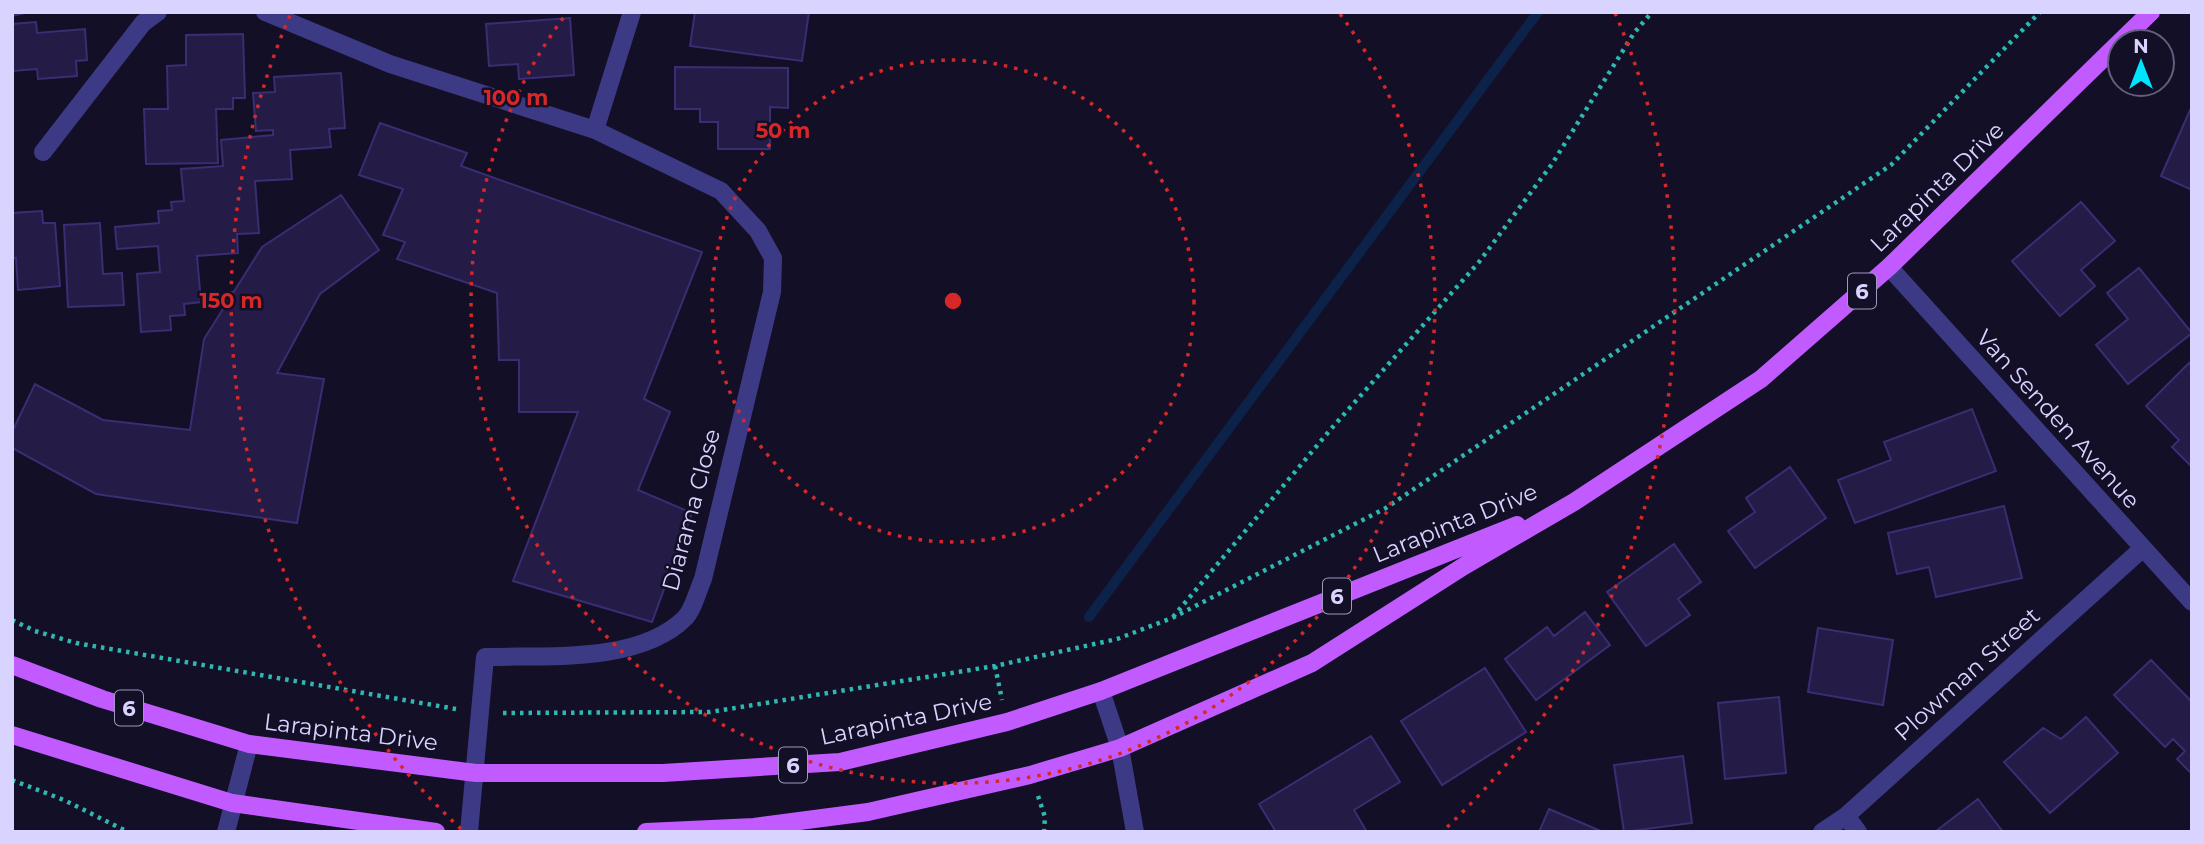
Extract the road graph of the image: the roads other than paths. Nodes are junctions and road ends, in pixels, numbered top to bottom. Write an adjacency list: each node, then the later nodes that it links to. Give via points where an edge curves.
1 (158, 12): 8 (street, via 143,23)
2 (265, 12): 7 (street, Diarama Close, via 390,64)
3 (632, 12): 7 (street)
4 (2151, 12): 5 (main road, Larapinta Drive / 6)
5 (2134, 28)
6 (2106, 56): 9 (main road, Larapinta Drive / 6)
7 (595, 130): 18 (street, Diarama Close, via 721,191 758,232 773,258 772,292 703,579 686,618 650,640 612,652 485,657)
8 (43, 152)
9 (1889, 267): 10 (main road, Larapinta Drive / 6, via 1761,379); 11 (street, Van Senden Avenue)
10 (1574, 502): 14 (main road, Larapinta Drive / 6); 17 (main road, Larapinta Drive / 6, via 1312,663)
11 (2142, 550): 12 (street, Van Senden Avenue); 20 (street, Plowman Street)
12 (2192, 602)
13 (12, 665): 16 (main road, Larapinta Drive / 6, via 102,699)
14 (1101, 691): 17 (street); 18 (main road, Larapinta Drive / 6, via 1007,722 840,762 663,773)
15 (12, 735): 19 (main road)
16 (249, 744): 18 (main road, Larapinta Drive / 6); 19 (street)
17 (1120, 748): 24 (main road, Larapinta Drive / 6, via 1030,775 868,812 754,827); 25 (street)
18 (476, 773): 23 (street, Diarama Close)
19 (232, 803): 21 (street); 22 (main road)
20 (1846, 816): 26 (street, Plowman Street); 27 (street)
21 (226, 832)
22 (436, 832)
23 (470, 832)
24 (646, 832)
25 (1135, 832)
26 (1822, 832)
27 (1858, 832)

